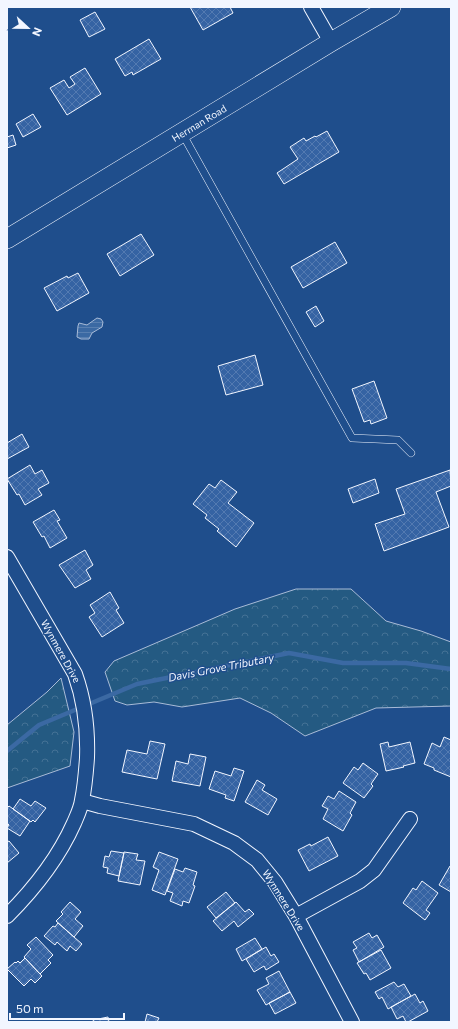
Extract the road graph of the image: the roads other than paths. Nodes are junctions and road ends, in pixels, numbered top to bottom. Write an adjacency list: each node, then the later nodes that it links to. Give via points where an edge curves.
1 (311, 7): 3 (street)
2 (391, 7): 3 (street, Herman Road)
3 (331, 42): 4 (street, Herman Road)
4 (182, 133): 5 (street, Herman Road); 6 (lane, via 352,438 398,440)
5 (7, 239)
6 (411, 453)
7 (7, 557): 8 (street, Wynmere Drive, via 72,668 85,705 87,752)
8 (82, 801): 10 (street, Wynmere Drive, via 67,839 54,859 38,883); 11 (street, Wynmere Drive, via 194,824 220,835 262,866)
9 (410, 819): 11 (street, via 374,870 360,881)
10 (7, 916)
11 (296, 916): 12 (street, Wynmere Drive)
12 (352, 1022)

